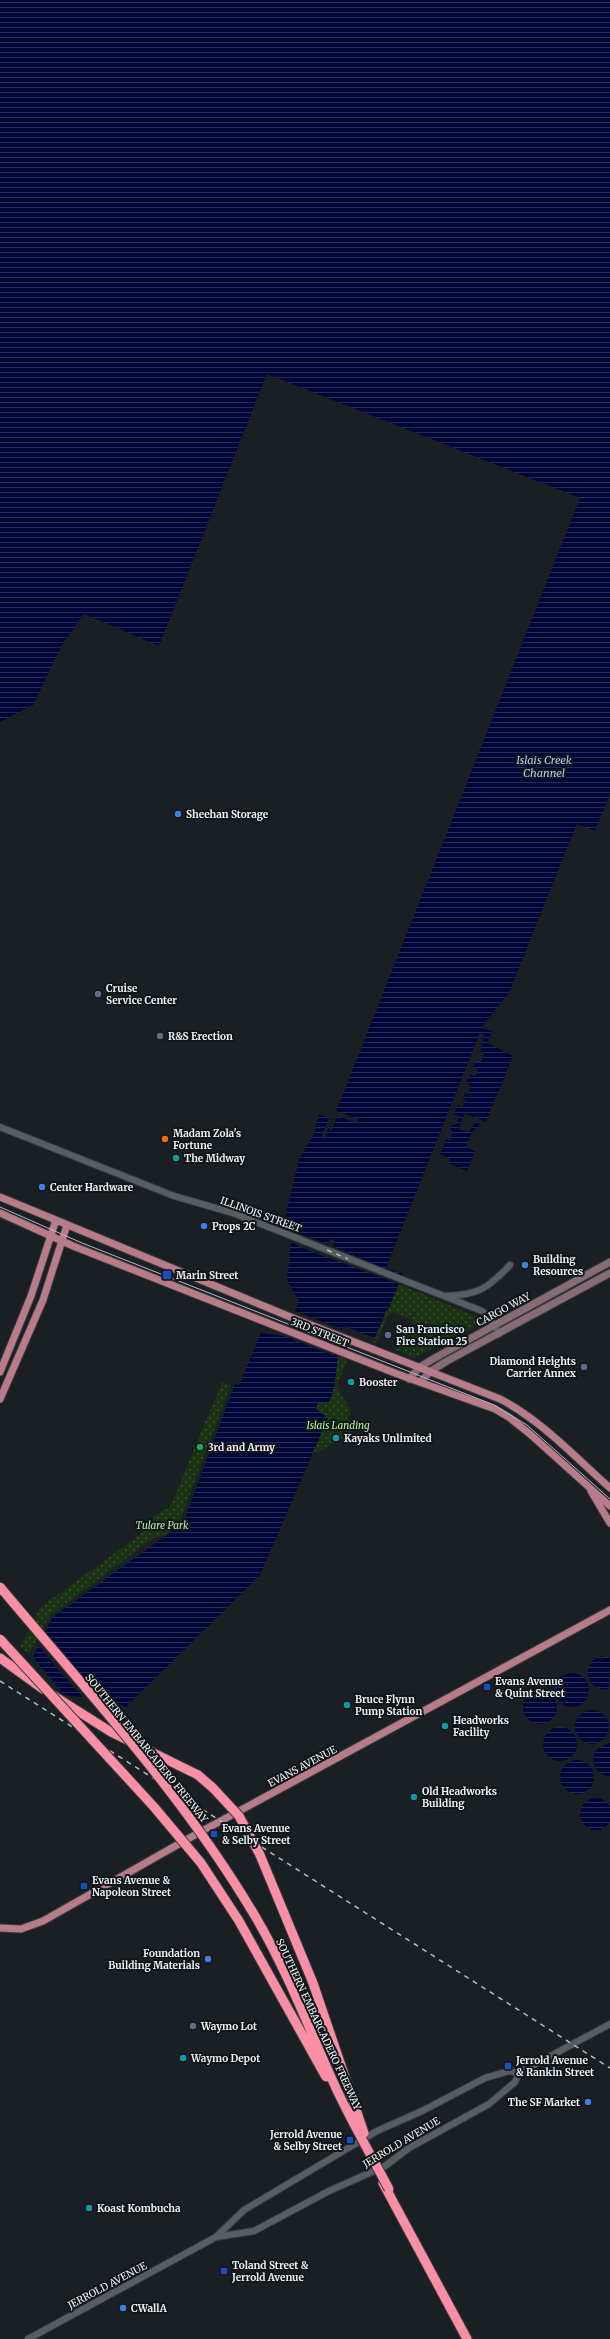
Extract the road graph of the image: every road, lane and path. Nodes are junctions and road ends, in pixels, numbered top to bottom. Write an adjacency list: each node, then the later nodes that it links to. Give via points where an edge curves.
1 (0, 1127): 11 (street, ILLINOIS STREET, via 174,1196 233,1213)
2 (0, 1197): 4 (main road, 3RD STREET)
3 (0, 1213): 6 (main road, 3RD STREET)
4 (56, 1220): 5 (main road, 3RD STREET); 6 (main road)
5 (67, 1225): 7 (main road); 14 (main road, 3RD STREET)
6 (52, 1237): 7 (main road, 3RD STREET); 16 (main road)
7 (62, 1242): 17 (main road, 3RD STREET); 19 (main road, via 43,1300)
8 (610, 1262): 12 (main road, CARGO WAY)
9 (510, 1265): 11 (street, via 480,1291 467,1295)
10 (610, 1272): 13 (main road, CARGO WAY)
11 (442, 1296): 12 (street, ILLINOIS STREET, via 482,1311)
12 (494, 1325): 13 (street); 14 (main road, CARGO WAY)
13 (499, 1334): 15 (main road, CARGO WAY)
14 (420, 1367): 15 (main road, 3RD STREET); 17 (main road, CARGO WAY)
15 (431, 1371): 18 (main road, CARGO WAY); 21 (main road, 3RD STREET, via 516,1408)
16 (0, 1372)
17 (409, 1379): 18 (main road, 3RD STREET)
18 (420, 1382): 20 (main road, 3RD STREET, via 487,1406 509,1417)
19 (0, 1399)
20 (587, 1484): 22 (main road, 3RD STREET); 23 (main road)
21 (610, 1488)
22 (610, 1506)
23 (610, 1523)
24 (0, 1587): 31 (highway, SOUTHERN EMBARCADERO FREEWAY, bridge, via 171,1793 229,1874 256,1917 282,1967 346,2110)
25 (610, 1610): 28 (main road, EVANS AVENUE, via 43,1921 21,1929)
26 (0, 1639): 34 (highway, SOUTHERN EMBARCADERO FREEWAY, bridge, via 154,1807 201,1863 222,1893 258,1953)
27 (0, 1658): 31 (highway, bridge, via 11,1668 111,1732 198,1775 214,1788 239,1816 260,1855 313,1983 365,2135)
28 (0, 1928)
29 (610, 2024): 30 (street, JERROLD AVENUE)
30 (519, 2073): 32 (street, JERROLD AVENUE, via 509,2071 484,2078 422,2111 377,2131 244,2210); 32 (street, JERROLD AVENUE, via 516,2082 490,2104 409,2148 385,2166 329,2191 254,2231)
31 (389, 2189): 35 (highway, SOUTHERN EMBARCADERO FREEWAY)
32 (216, 2237): 33 (street, JERROLD AVENUE)
33 (28, 2339)
34 (467, 2339)
35 (470, 2339)

